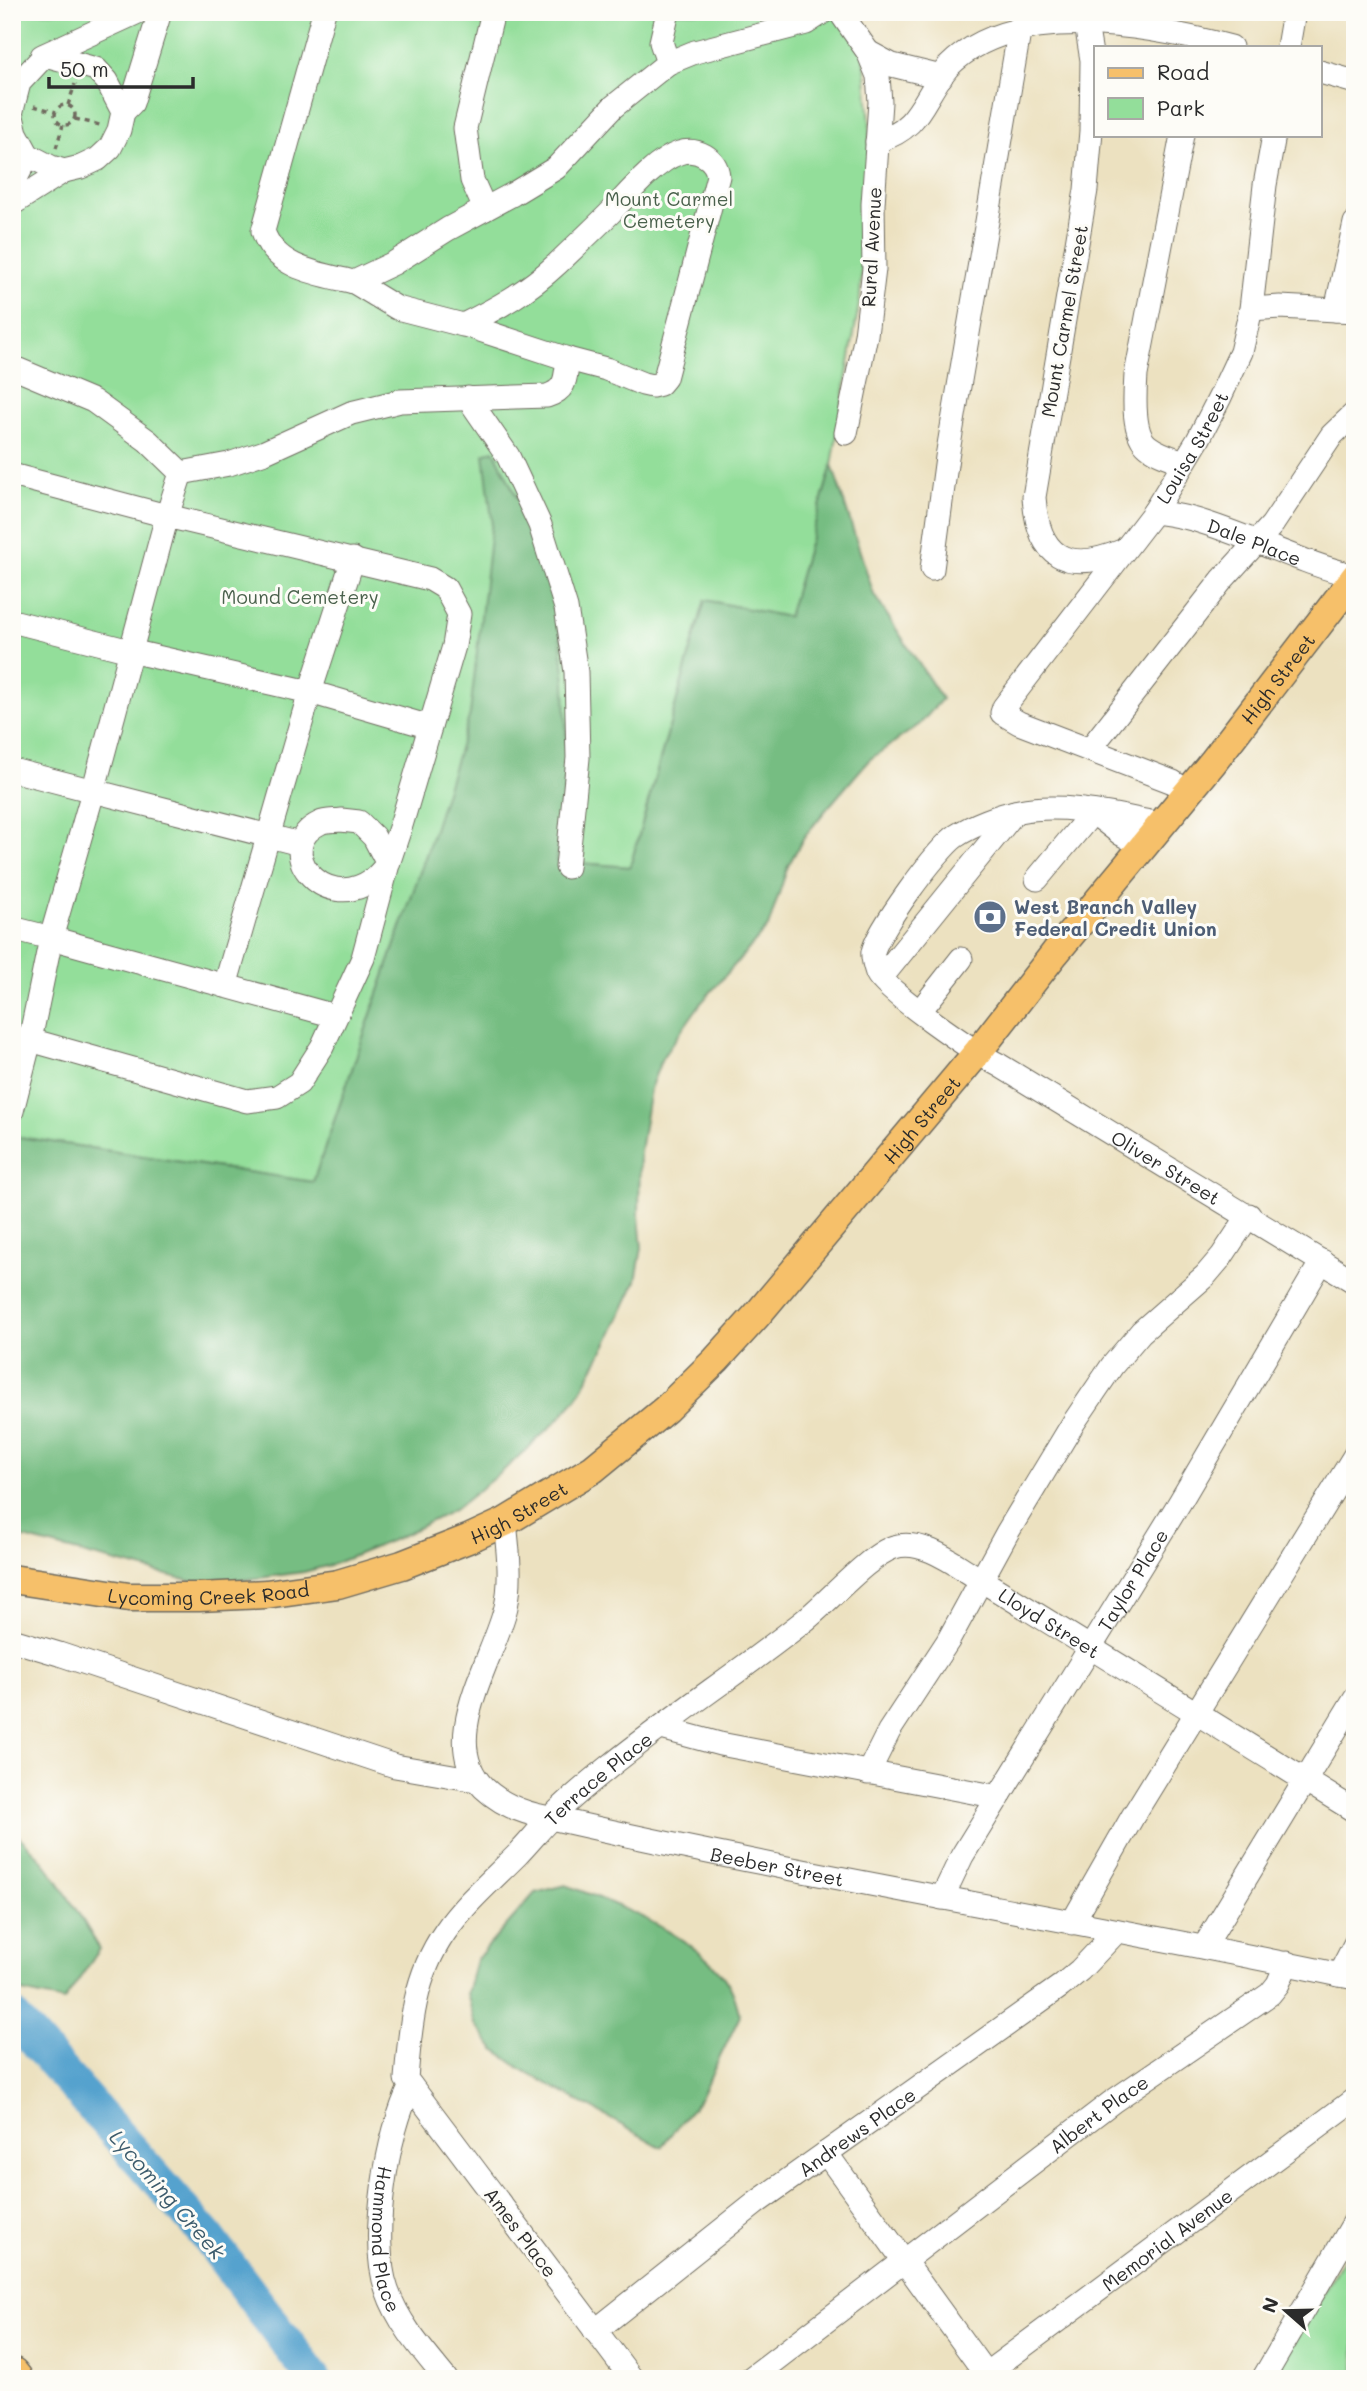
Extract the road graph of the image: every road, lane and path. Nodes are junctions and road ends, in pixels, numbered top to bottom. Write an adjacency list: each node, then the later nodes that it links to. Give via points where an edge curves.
1 (138, 12): 15 (street)
2 (160, 12): 22 (street, via 132,103)
3 (324, 12): 34 (street, via 263,231 275,254 291,264)
4 (493, 12): 32 (street, via 465,128 472,180)
5 (668, 12): 16 (street, via 662,42)
6 (823, 12): 16 (street, via 806,23)
7 (840, 12): 14 (street)
8 (1294, 12): 13 (street)
9 (1084, 16): 10 (street); 11 (street, via 1154,28); 49 (street, Mount Carmel Street, via 1092,60 1087,178 1034,497 1040,534 1068,560 1101,560)
10 (1020, 27): 19 (street, via 972,46); 51 (street)
11 (1198, 43): 12 (street)
12 (1223, 46)
13 (1288, 46)
14 (868, 52): 19 (street, via 892,65); 27 (street, Rural Avenue, via 878,76)
15 (45, 55): 17 (street); 21 (street, via 19,83); 22 (street, via 96,69)
16 (667, 63): 32 (street, via 613,107 556,168)
17 (12, 67)
18 (1322, 73): 20 (street)
19 (941, 77): 27 (street, via 908,127)
20 (1355, 82)
21 (12, 110)
22 (123, 112): 29 (street, via 110,148 82,167)
23 (12, 117): 28 (street)
24 (69, 125): 24 (path, via 56,118 62,106 75,112)
25 (1182, 136): 43 (street, via 1134,402 1142,440 1165,456)
26 (1274, 136): 35 (street, Louisa Street)
27 (877, 141): 42 (street, Rural Avenue, via 874,269)
28 (27, 155): 29 (street); 30 (street)
29 (64, 171): 31 (street)
30 (12, 186)
31 (12, 204)
32 (485, 209): 34 (street)
33 (1355, 223): 36 (street)
34 (354, 282): 37 (street, via 397,308)
35 (1251, 309): 36 (street); 43 (street, Louisa Street, via 1241,352)
36 (1345, 310)
37 (463, 325): 38 (street); 38 (street, via 524,293 668,158 690,152 708,156 718,176 665,379 652,386)
38 (568, 359): 40 (street, via 559,392)
39 (12, 367): 44 (street, via 93,401 148,441)
40 (468, 398): 44 (street, via 400,401 351,413 265,452); 68 (street, via 508,456 540,525 566,608 576,673 578,758)
41 (1355, 413): 48 (street, via 1332,436)
42 (846, 433)
43 (1184, 462): 46 (street, Louisa Street)
44 (181, 473): 47 (street)
45 (12, 475): 47 (street)
46 (1154, 512): 48 (street, Dale Place, via 1195,520); 49 (street, Louisa Street)
47 (167, 516): 50 (street); 54 (street)
48 (1257, 542): 52 (street, Dale Place); 57 (street)
49 (1122, 551): 57 (street, Louisa Street, via 1002,712 1019,723)
50 (353, 559): 55 (street); 56 (street, via 430,579 445,588 459,614)
51 (932, 569)
52 (1355, 577): 60 (main road, High Street)
53 (12, 621): 54 (street)
54 (130, 652): 55 (street); 59 (street)
55 (310, 692): 56 (street); 64 (street)
56 (430, 727): 67 (street)
57 (1090, 749): 60 (street)
58 (12, 770): 59 (street)
59 (93, 792): 64 (street); 71 (street)
60 (1188, 792): 63 (main road, High Street)
61 (1016, 811): 62 (street); 73 (street); 73 (street, via 953,837 910,889 879,935 873,954)
62 (1093, 812): 63 (street); 66 (street); 69 (street)
63 (1161, 824): 66 (main road, High Street)
64 (270, 837): 65 (street); 74 (street)
65 (300, 844): 67 (street, via 321,822 359,822 374,837); 67 (street, via 303,867 315,881 337,891 373,879)
66 (1143, 846): 78 (main road, High Street)
67 (388, 864): 76 (street, via 363,958)
68 (567, 867)
69 (1037, 879)
70 (12, 928): 71 (street)
71 (51, 938): 74 (street); 77 (street)
72 (961, 959): 75 (street)
73 (881, 978): 75 (street, Oliver Street)
74 (225, 986): 76 (street)
75 (919, 1011): 78 (street, Oliver Street)
76 (335, 1016): 77 (street, via 299,1083 277,1097 247,1101)
77 (21, 1039): 79 (street)
78 (977, 1053): 80 (street, Oliver Street); 84 (main road, High Street, via 758,1315 708,1368 636,1436 593,1469)
79 (12, 1111)
80 (1249, 1215): 81 (street, Oliver Street); 88 (street, via 1205,1276 1141,1332 1112,1366)
81 (1322, 1261): 82 (street, Oliver Street); 90 (street, Taylor Place)
82 (1355, 1282)
83 (1355, 1455): 92 (street)
84 (505, 1522): 86 (main road, High Street); 95 (street, via 509,1591 466,1726 468,1767)
85 (896, 1546): 88 (street, Lloyd Street, via 924,1549); 93 (street, Terrace Place)
86 (402, 1564): 87 (main road, Lycoming Creek Road, via 338,1584 199,1597 129,1597)
87 (12, 1579)
88 (981, 1580): 90 (street, Lloyd Street); 94 (street)
89 (12, 1640): 95 (street, via 395,1766)
90 (1089, 1647): 92 (street, Lloyd Street); 97 (street, Taylor Place)
91 (1355, 1698): 96 (street)
92 (1197, 1713): 96 (street, Lloyd Street); 101 (street)
93 (661, 1728): 94 (street); 99 (street, Terrace Place)
94 (868, 1773): 97 (street)
95 (476, 1780): 99 (street, Beeber Street, via 510,1807)
96 (1305, 1780): 98 (street, Lloyd Street); 104 (street)
97 (999, 1797): 100 (street, Taylor Place)
98 (1355, 1811)
99 (551, 1818): 100 (street, Beeber Street); 107 (street, Terrace Place, via 460,1912 431,1955 411,2019 406,2079)
100 (942, 1898): 101 (street, Beeber Street)
101 (1072, 1923): 102 (street, Beeber Street)
102 (1118, 1931): 104 (street, Beeber Street); 109 (street, Andrews Place, via 1061,1986)
103 (1355, 1944): 106 (street)
104 (1204, 1947): 105 (street, Beeber Street)
105 (1287, 1964): 106 (street, Beeber Street); 111 (street, Albert Place, via 1270,1994 1112,2102)
106 (1347, 1976)
107 (411, 2086): 112 (street, Ames Place); 116 (street, Hammond Place, via 395,2124 380,2222 380,2261 397,2314)
108 (1355, 2099): 114 (street, Memorial Avenue)
109 (826, 2153): 111 (street); 112 (street, Andrews Place)
110 (1355, 2221): 119 (street)
111 (904, 2264): 114 (street); 118 (street)
112 (595, 2331): 117 (street, Ames Place)
113 (12, 2374): 115 (highway)
114 (983, 2376)
115 (16, 2379)
116 (446, 2379)
117 (632, 2379)
118 (750, 2379)
119 (1263, 2379)

